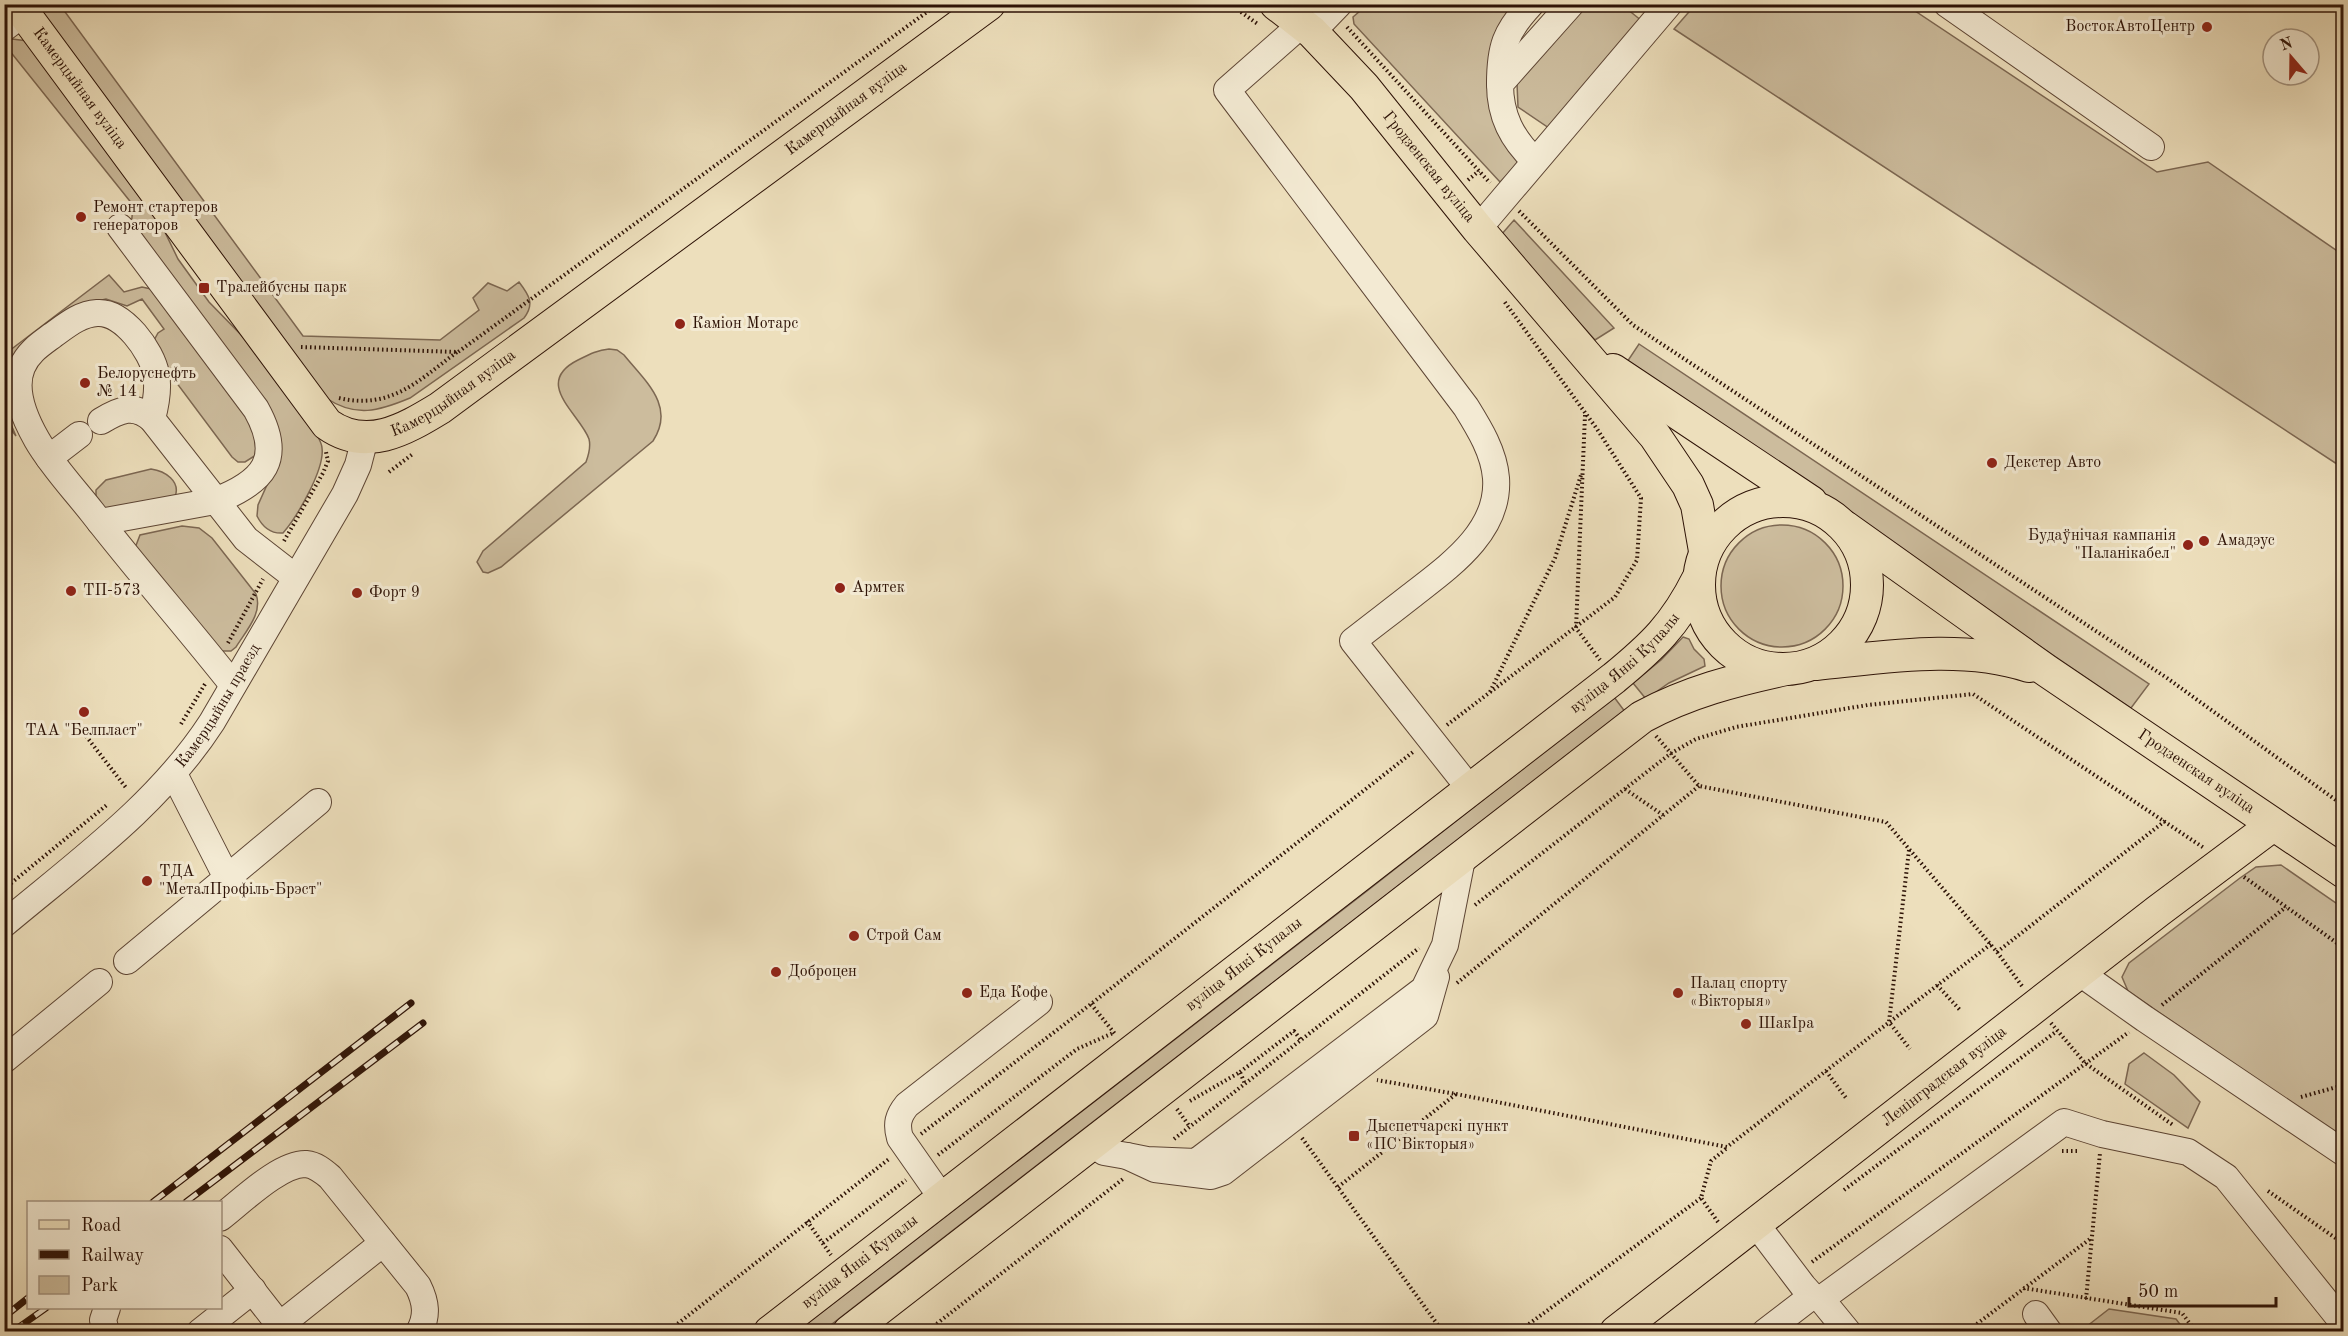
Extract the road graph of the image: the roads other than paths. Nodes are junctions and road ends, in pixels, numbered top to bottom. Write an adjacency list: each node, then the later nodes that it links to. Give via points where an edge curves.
1 (989, 4): 18 (main road, Камерцыйная вуліца, via 440,408 401,430)
2 (1276, 4): 8 (main road, Гродзенская вуліца)
3 (1531, 4): 9 (street, via 1507,35 1500,56)
4 (1571, 4): 9 (street)
5 (1947, 4): 10 (street)
6 (1663, 6): 11 (street)
7 (15, 15): 18 (main road, Камерцыйная вуліца, via 327,424 350,436)
8 (1314, 23): 13 (main road, Гродзенская вуліца); 29 (street, via 1227,90 1466,407 1492,459 1496,479 1494,501 1470,546 1353,641)
9 (1500, 84): 11 (street, via 1507,124 1518,144)
10 (2151, 147)
11 (1535, 161): 13 (street)
12 (120, 227): 20 (street, via 255,409 265,428 270,449 263,471 243,489)
13 (1478, 229): 14 (main road, Гродзенская вуліца)
14 (1572, 338): 21 (main road, Гродзенская вуліца, via 1622,376); 23 (main road, Гродзенская вуліца, via 1678,469 1697,505)
15 (152, 419): 16 (street, via 131,409); 19 (street, via 158,387 148,352 116,317 98,312 87,314 34,350 19,379 21,401); 20 (street)
16 (101, 421)
17 (79, 435): 19 (street)
18 (364, 438): 24 (street, Камерцыйны праезд, via 345,494)
19 (49, 458): 22 (street)
20 (215, 501): 22 (street); 24 (street, via 246,539)
21 (1834, 518): 23 (main road, via 1797,501 1769,502 1751,508 1721,528); 25 (main road, via 1859,546 1868,592 1862,616 1850,636 1833,653); 26 (main road, Гродзенская вуліца)
22 (100, 522): 27 (street)
23 (1702, 565): 25 (main road, via 1701,607 1713,633 1732,653 1758,666); 29 (main road, вуліца Янкі Купалы, via 1675,621 1655,643)
24 (295, 578): 27 (street, Камерцыйны праезд)
25 (1799, 667): 26 (main road, Гродзенская вуліца, via 1899,656 1962,654); 32 (main road, via 1693,693 1642,717)
26 (2047, 671): 31 (main road, Гродзенская вуліца)
27 (233, 685): 28 (street, Камерцыйны праезд)
28 (174, 774): 34 (street); 35 (street, Камерцыйны праезд, via 138,810)
29 (1470, 789): 43 (main road, вуліца Янкі Купалы)
30 (318, 802): 34 (street)
31 (2274, 825): 33 (main road, Гродзенская вуліца); 37 (main road, Ленінградская вуліца)
32 (1468, 851): 41 (main road); 41 (street, via 1461,864 1448,934 1424,989 1196,1162 1139,1160 1104,1152)
33 (2343, 872)
34 (227, 878): 36 (street)
35 (4, 924)
36 (127, 961)
37 (2080, 973): 42 (street); 45 (main road, Ленінградская вуліца)
38 (99, 982): 40 (street)
39 (1039, 1002): 43 (street, via 899,1114 900,1138)
40 (4, 1060)
41 (1092, 1142): 57 (main road)
42 (2343, 1153)
43 (942, 1198): 56 (main road, вуліца Янкі Купалы)
44 (222, 1216): 46 (street, via 279,1173 305,1164 330,1177)
45 (1756, 1224): 49 (street); 58 (main road, Ленінградская вуліца)
46 (383, 1243): 52 (street); 55 (street, via 424,1298 426,1311)
47 (222, 1251): 48 (street)
48 (253, 1290): 52 (street); 54 (street)
49 (1817, 1298): 51 (street, via 2064,1122 2101,1148 2188,1152 2226,1177); 59 (street); 60 (street)
50 (107, 1309): 53 (street, via 103,1320)
51 (2343, 1324)
52 (282, 1328)
53 (106, 1332)
54 (200, 1332)
55 (419, 1332)
56 (770, 1332)
57 (849, 1332)
58 (1616, 1332)
59 (1765, 1332)
60 (1848, 1332)

